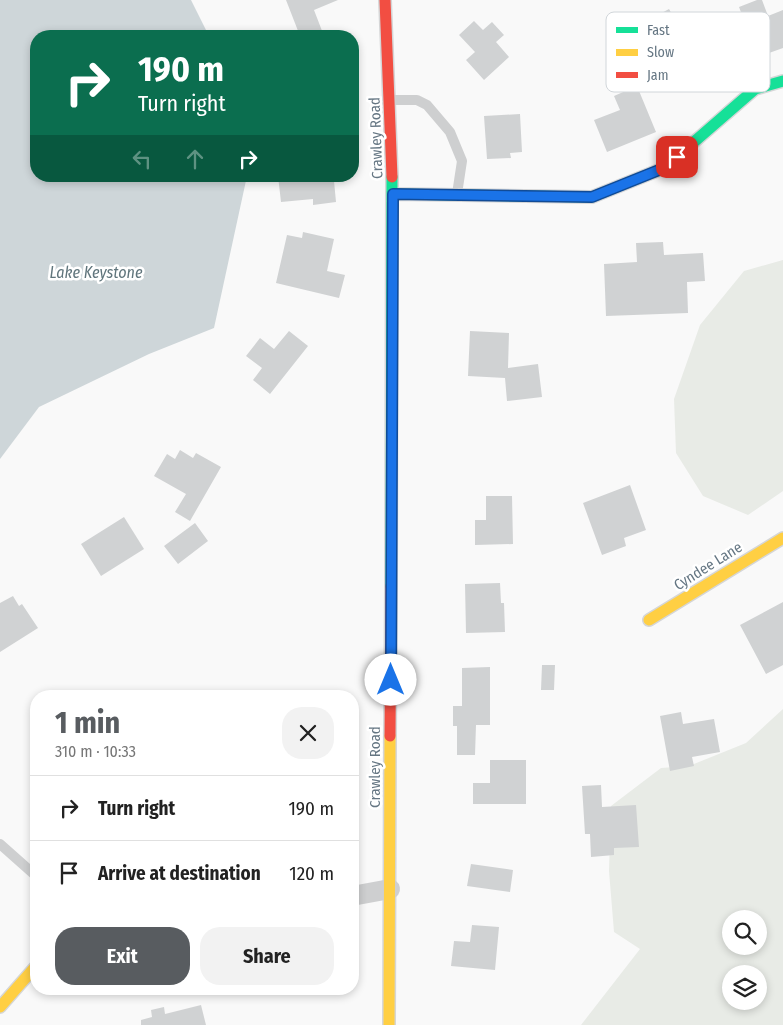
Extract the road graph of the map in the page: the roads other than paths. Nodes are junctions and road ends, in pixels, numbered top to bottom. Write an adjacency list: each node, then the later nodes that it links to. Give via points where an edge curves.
1 (385, 0): 5 (street, Crawley Road)
2 (783, 81): 3 (street)
3 (770, 85)
4 (752, 92): 7 (street, via 664,168 592,197)
5 (389, 100): 6 (street, Crawley Road); 7 (lane, via 417,100 427,105 450,132 462,161)
6 (393, 194): 7 (street); 12 (street, Crawley Road)
7 (457, 195)
8 (783, 538): 9 (street, Cyndee Lane)
9 (650, 620)
10 (0, 844): 11 (lane)
11 (30, 871)
12 (390, 889): 13 (street); 16 (street, Crawley Road)
13 (359, 895)
14 (30, 973): 15 (street)
15 (0, 1006)
16 (388, 1025)

